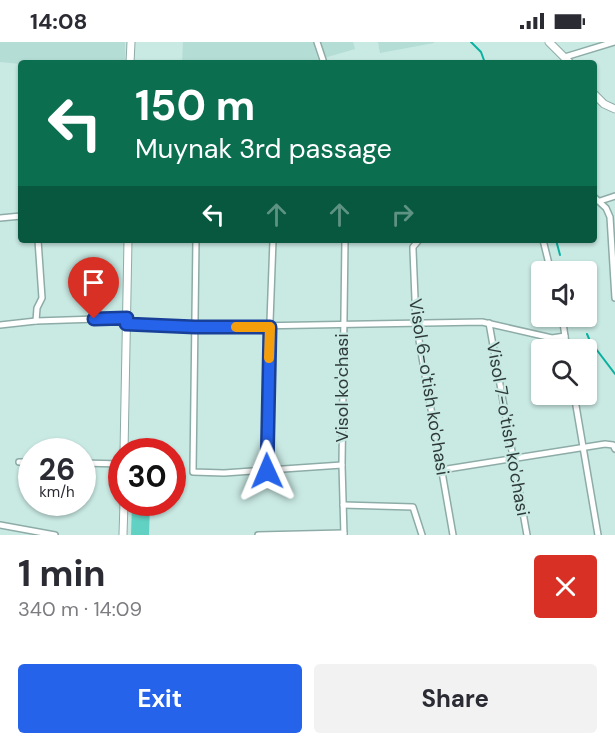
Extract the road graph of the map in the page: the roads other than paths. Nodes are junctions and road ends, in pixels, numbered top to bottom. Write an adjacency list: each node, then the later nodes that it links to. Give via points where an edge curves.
1 (131, 42): 5 (street)
2 (317, 42): 6 (street)
3 (549, 42): 7 (street)
4 (614, 42): 7 (street)
5 (130, 60)
6 (323, 60)
7 (568, 60)
8 (597, 97): 9 (street)
9 (615, 109)
10 (615, 196): 12 (street)
11 (597, 199): 12 (street)
12 (600, 201): 23 (street, via 610,217)
13 (18, 216): 14 (street)
14 (0, 218)
15 (38, 243): 24 (street, via 42,298)
16 (128, 243): 25 (street)
17 (196, 243): 30 (street)
18 (273, 243): 31 (street)
19 (345, 243): 28 (street, Visol ko'chasi)
20 (416, 243): 26 (street, Visol 6-o'tish ko'chasi)
21 (544, 243): 22 (street)
22 (548, 261)
23 (615, 298)
24 (36, 321): 25 (street); 29 (street)
25 (127, 321): 30 (street); 36 (street)
26 (416, 323): 27 (street); 28 (street); 41 (street, Visol 6-o'tish ko'chasi)
27 (489, 323): 33 (street, via 552,338); 39 (street, Visol 7-o'tish ko'chasi)
28 (342, 324): 31 (street); 40 (street, Visol ko'chasi)
29 (0, 325)
30 (195, 327): 31 (street); 42 (street, via 193,472)
31 (270, 327): 42 (street)
32 (564, 327): 33 (street)
33 (565, 336): 34 (street)
34 (565, 339)
35 (576, 405): 37 (street)
36 (124, 438)
37 (583, 446): 38 (street, via 605,444); 39 (street); 53 (street)
38 (615, 449)
39 (513, 458): 41 (street); 52 (street, Visol 7-o'tish ko'chasi)
40 (342, 465): 42 (street); 43 (street, Visol ko'chasi)
41 (441, 470): 51 (street, Visol 6-o'tish ko'chasi)
42 (267, 471)
43 (343, 506): 46 (street, Visol ko'chasi); 50 (street, via 413,507)
44 (123, 516): 48 (street)
45 (0, 525): 47 (street)
46 (344, 534): 49 (street)
47 (55, 535)
48 (123, 535)
49 (258, 535)
50 (422, 535)
51 (453, 535)
52 (527, 535)
53 (598, 535)

